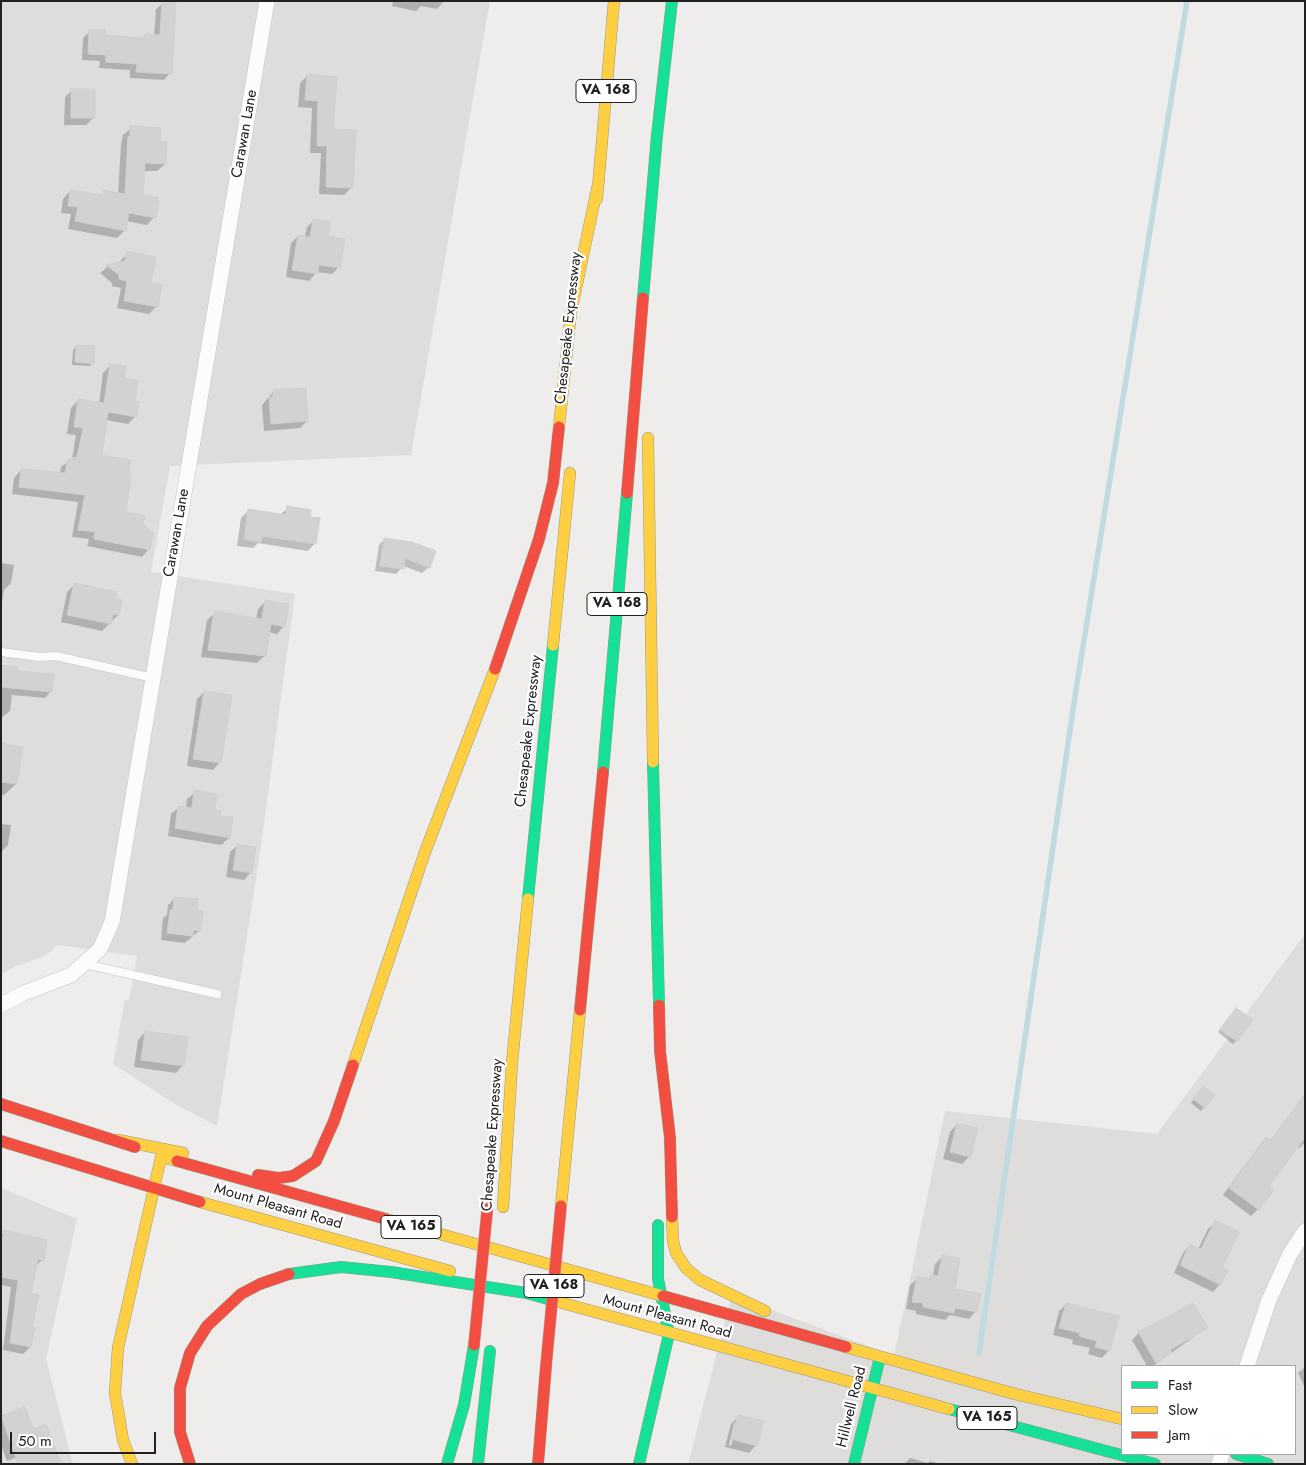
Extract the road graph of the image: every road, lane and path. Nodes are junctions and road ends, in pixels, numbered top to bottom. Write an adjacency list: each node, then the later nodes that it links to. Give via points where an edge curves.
1 (267, 1): 9 (street, Carawan Lane)
2 (614, 1): 4 (main road, Chesapeake Expressway / VA 168)
3 (672, 1): 6 (main road, VA 168)
4 (599, 180): 5 (main road, Chesapeake Expressway / VA 168); 17 (main road, via 571,312 554,483 539,539 496,666 425,852 334,1120 316,1161 293,1176 280,1178)
5 (588, 288)
6 (638, 367): 13 (main road, via 649,440 648,534); 43 (main road, VA 168, bridge)
7 (571, 456): 14 (main road, Chesapeake Expressway)
8 (1, 652): 9 (lane, via 56,656)
9 (153, 678): 10 (street, Carawan Lane, via 112,922 100,949)
10 (85, 964): 11 (lane); 12 (street, Carawan Lane, via 71,976)
11 (217, 994)
12 (1, 1005)
13 (660, 1051): 16 (main road); 32 (main road, via 670,1138 673,1241 676,1253 686,1268 705,1283 755,1307)
14 (512, 1063): 19 (main road, via 501,1100); 23 (main road, Chesapeake Expressway)
15 (1, 1104): 17 (main road, Mount Pleasant Road / VA 165)
16 (657, 1129)
17 (118, 1140): 20 (main road, Mount Pleasant Road / VA 165)
18 (1, 1141): 21 (main road, Mount Pleasant Road / VA 165)
19 (495, 1146)
20 (161, 1158): 21 (main road); 28 (main road, Mount Pleasant Road / VA 165)
21 (152, 1189): 27 (main road, Mount Pleasant Road / VA 165); 39 (main road, via 118,1348 116,1392 123,1440)
22 (488, 1198): 41 (main road, bridge, via 474,1345 464,1404)
23 (503, 1211)
24 (658, 1214): 28 (main road)
25 (1305, 1231): 33 (street, via 1290,1254 1269,1300)
26 (501, 1235): 29 (main road)
27 (526, 1293): 30 (main road, Mount Pleasant Road / VA 165); 40 (main road, via 341,1267 289,1274 260,1284 241,1294 207,1326 190,1353 180,1388 178,1412 180,1432)
28 (661, 1296): 30 (main road); 32 (main road, Mount Pleasant Road / VA 165)
29 (495, 1302)
30 (669, 1334): 34 (main road, Mount Pleasant Road / VA 165); 44 (main road)
31 (491, 1344): 42 (main road)
32 (880, 1357): 34 (main road, Hillwell Road); 35 (main road, Mount Pleasant Road / VA 165, via 1015,1394)
33 (1247, 1365)
34 (873, 1388): 36 (main road, Mount Pleasant Road / VA 165); 45 (main road, Hillwell Road)
35 (1121, 1418)
36 (1121, 1455)
37 (1122, 1455): 46 (main road, Mount Pleasant Road / VA 165)
38 (1239, 1455): 47 (main road)
39 (132, 1464)
40 (190, 1464)
41 (447, 1464)
42 (478, 1464)
43 (538, 1464)
44 (639, 1464)
45 (854, 1464)
46 (1155, 1464)
47 (1268, 1464)

